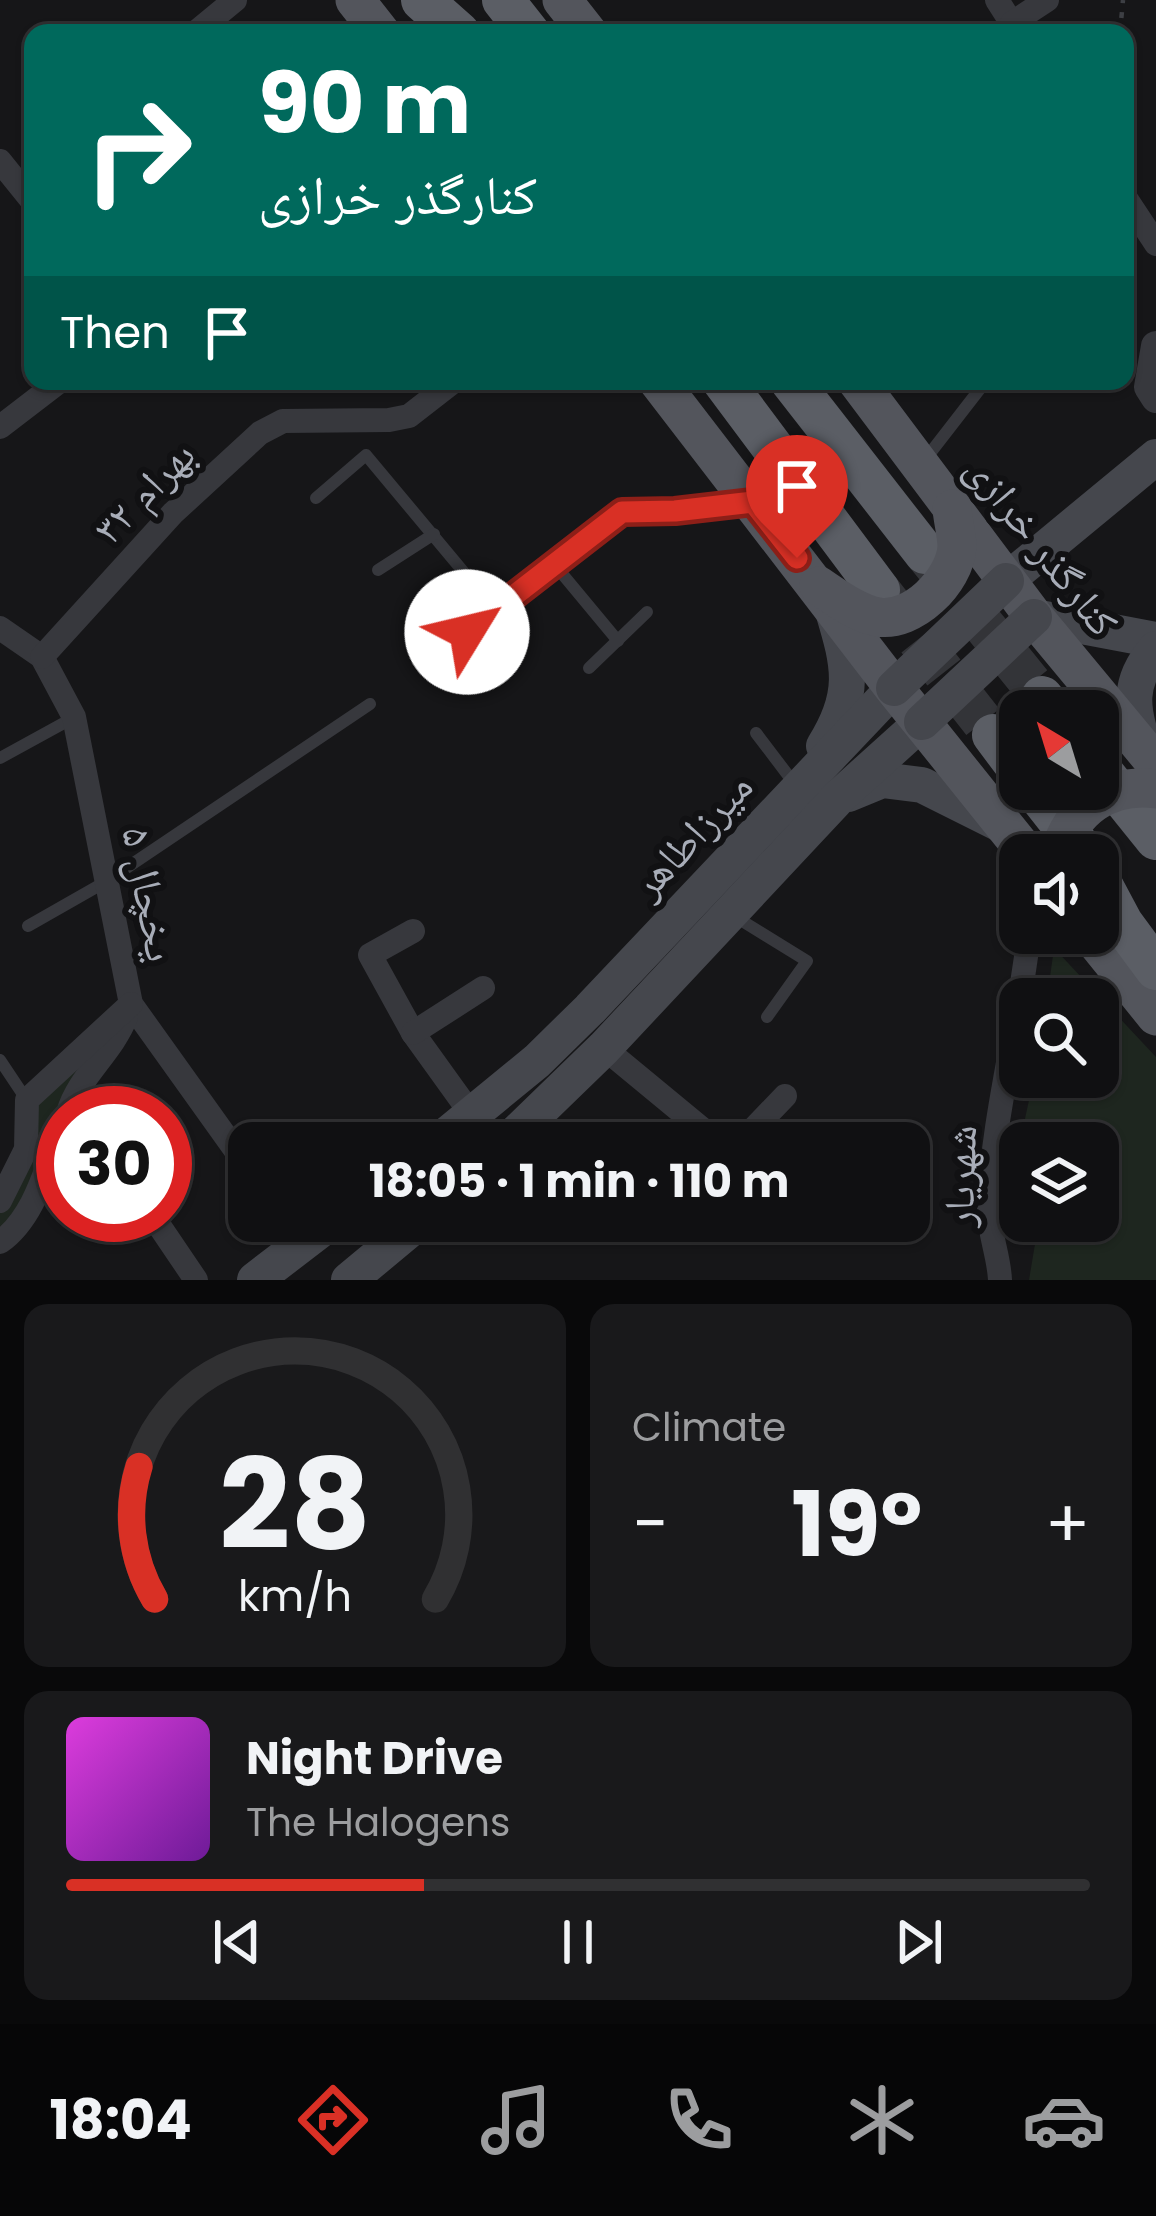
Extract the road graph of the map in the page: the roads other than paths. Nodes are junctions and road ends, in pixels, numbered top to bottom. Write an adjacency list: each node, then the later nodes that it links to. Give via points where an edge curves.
1 (235, 0): 8 (street)
2 (355, 0): 9 (main road)
3 (422, 0): 10 (highway)
4 (443, 0): 11 (highway)
5 (503, 0): 12 (highway)
6 (562, 0): 13 (main road)
7 (1047, 0): 14 (street)
8 (206, 24)
9 (374, 24)
10 (449, 24)
11 (462, 24)
12 (523, 24)
13 (581, 24)
14 (1016, 24)
15 (1134, 211): 16 (street)
16 (1156, 244)
17 (1156, 346): 25 (street, via 1149,387)
18 (48, 390): 26 (street)
19 (442, 390): 47 (street, بهرام ۳۲, via 409,416 283,421 260,433 173,513)
20 (665, 390): 30 (main road)
21 (730, 390): 38 (highway)
22 (798, 390): 34 (highway)
23 (864, 390): 28 (main road, کنارگذر خرازی)
24 (979, 390): 28 (lane)
25 (1156, 398)
26 (0, 427)
27 (1156, 458): 33 (main road, میرزاطاهر)
28 (920, 465): 31 (main road, کنارگذر خرازی)
29 (316, 498): 32 (lane, via 366,455)
30 (753, 502): 35 (street, via 622,512); 39 (main road)
31 (952, 509): 33 (main road, via 997,541); 37 (main road, کنارگذر خرازی); 39 (main road, bridge, via 953,564 913,610 874,616)
32 (434, 533): 36 (lane); 40 (lane)
33 (1046, 546): 37 (main road, میرزاطاهر); 42 (main road, via 1031,576)
34 (925, 553)
35 (554, 563): 40 (street); 44 (lane)
36 (378, 570)
37 (1006, 580): 42 (main road, کنارگذر خرازی); 49 (main road, میرزاطاهر, bridge)
38 (879, 590)
39 (825, 594): 49 (main road); 58 (main road, via 849,689)
40 (497, 612): 46 (street)
41 (647, 612): 44 (lane)
42 (1047, 619): 45 (main road); 52 (main road, میرزاطاهر, bridge); 57 (main road, کنارگذر خرازی)
43 (0, 628): 47 (street, یخچال ۵)
44 (618, 641): 48 (lane)
45 (1156, 645): 57 (main road, via 1132,714)
46 (436, 651)
47 (42, 657): 51 (street, یخچال ۵)
48 (589, 668)
49 (894, 688): 52 (main road); 58 (main road, میرزاطاهر)
50 (370, 704): 67 (lane)
51 (74, 717): 56 (lane); 67 (street, یخچال ۵)
52 (922, 722): 60 (main road, میرزاطاهر); 63 (main road)
53 (756, 733): 58 (lane)
54 (993, 735): 55 (highway)
55 (999, 743)
56 (0, 758)
57 (1153, 768): 64 (main road, bridge, via 1084,806)
58 (798, 788): 87 (main road, میرزاطاهر, via 590,1009)
59 (1119, 793): 66 (highway)
60 (839, 797): 62 (main road, via 882,780 922,785); 69 (main road, میرزاطاهر)
61 (1051, 810): 65 (highway)
62 (1004, 834)
63 (1010, 834)
64 (1065, 834)
65 (1069, 834)
66 (1156, 839)
67 (106, 880): 71 (lane); 78 (street, یخچال ۵)
68 (1119, 899): 73 (highway)
69 (731, 913): 80 (lane, via 808,962); 82 (main road, میرزاطاهر)
70 (1119, 915): 76 (highway)
71 (28, 926)
72 (412, 931): 81 (street, via 370,955)
73 (1156, 942)
74 (1026, 954): 104 (street, شهریار, via 989,1213)
75 (1106, 954): 79 (main road)
76 (1156, 969)
77 (483, 988): 81 (street)
78 (131, 1004): 84 (street, via 119,1036); 86 (street); 92 (street, یخچال ۵)
79 (1156, 1016)
80 (767, 1017)
81 (413, 1033): 87 (street)
82 (604, 1048): 89 (main road, میرزاطاهر); 90 (street)
83 (0, 1060): 86 (lane)
84 (80, 1086)
85 (785, 1096): 91 (street)
86 (27, 1100): 93 (street)
87 (472, 1115): 88 (main road, میرزاطاهر)
88 (463, 1122)
89 (528, 1122)
90 (694, 1122)
91 (760, 1122)
92 (228, 1140)
93 (26, 1149): 94 (street); 96 (street)
94 (36, 1155)
95 (36, 1187): 97 (street)
96 (0, 1201)
97 (2, 1237)
98 (170, 1242): 101 (street)
99 (287, 1242): 102 (main road)
100 (395, 1242): 103 (main road)
101 (196, 1280)
102 (255, 1280)
103 (349, 1280)
104 (1000, 1280)

